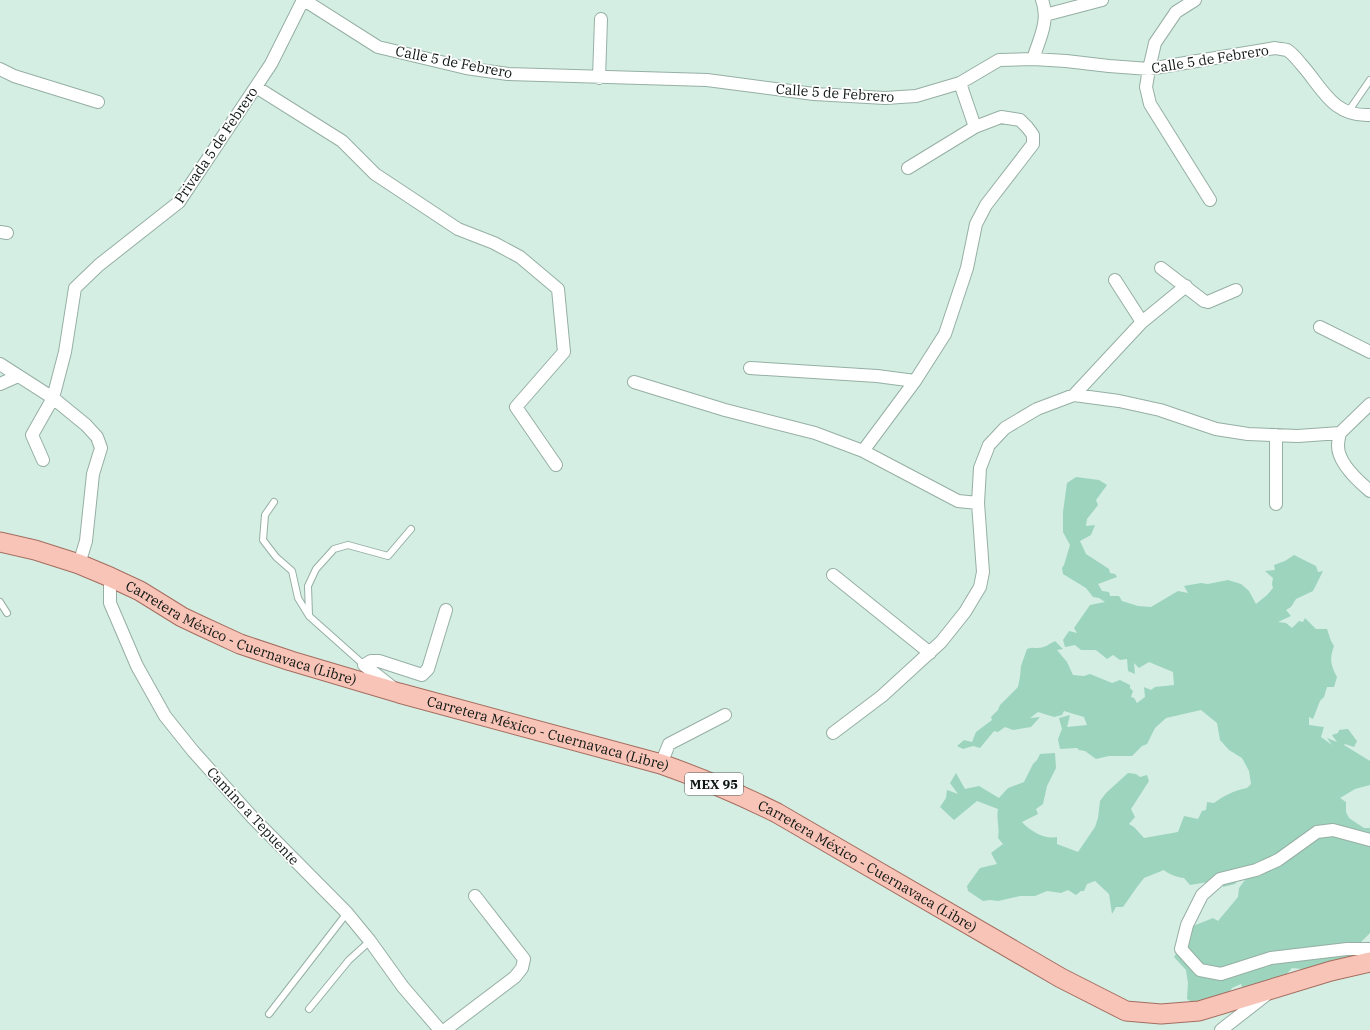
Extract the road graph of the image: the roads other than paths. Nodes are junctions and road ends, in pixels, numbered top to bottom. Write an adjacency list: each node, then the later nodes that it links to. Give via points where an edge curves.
1 (304, 0): 10 (street, Calle 5 de Febrero, via 378,47 466,68 508,74); 13 (street, Privada 5 de Febrero, via 271,64)
2 (1042, 0): 5 (street)
3 (1102, 0): 5 (street)
4 (1195, 0): 9 (street, via 1176,12 1155,43)
5 (1045, 15): 7 (street, via 1045,24)
6 (601, 19): 10 (street)
7 (1033, 59): 9 (street, Calle 5 de Febrero); 12 (street, Calle 5 de Febrero, via 998,60)
8 (0, 68): 14 (street, via 14,76)
9 (1149, 69): 15 (street, Calle 5 de Febrero, via 1275,48 1287,50 1304,67 1324,94 1338,108); 19 (street, via 1146,87 1150,104)
10 (599, 78): 12 (street, Calle 5 de Febrero, via 707,80 814,94 885,98 916,96)
11 (1370, 80): 15 (lane)
12 (960, 83): 17 (street)
13 (256, 87): 34 (street, Privada 5 de Febrero, via 179,202 99,265 75,288 65,352); 40 (street, via 342,141 375,174 458,228 520,257 558,289 564,352 516,407)
14 (98, 102)
15 (1348, 112): 16 (street, Calle 5 de Febrero)
16 (1370, 115)
17 (975, 127): 18 (street); 30 (street, via 1001,117 1020,120 1033,134 1033,144 986,205 976,224 967,268 944,334)
18 (908, 168)
19 (1210, 200)
20 (1161, 268): 22 (street)
21 (1115, 280): 24 (street)
22 (1186, 286): 23 (street, via 1208,302); 24 (street)
23 (1236, 290)
24 (1142, 322): 33 (street)
25 (1320, 327): 26 (street)
26 (1370, 352)
27 (0, 364): 29 (street)
28 (750, 368): 30 (street)
29 (18, 376): 32 (street); 34 (street)
30 (915, 381): 38 (street)
31 (634, 382): 38 (street, via 725,410 815,433)
32 (0, 384)
33 (1074, 395): 37 (street, via 1160,410 1216,429); 43 (street, via 1037,409 999,433 989,445 980,468)
34 (53, 398): 39 (street, Privada 5 de Febrero, via 32,435); 47 (street, via 86,425 97,437 101,448 93,474 86,541)
35 (1370, 404): 36 (street)
36 (1340, 434): 37 (street); 41 (street, via 1338,446 1342,460 1356,479)
37 (1276, 435): 44 (street)
38 (863, 451): 43 (street, via 958,501)
39 (43, 460)
40 (556, 465)
41 (1370, 491)
42 (274, 502): 53 (lane, via 264,515 263,540 276,557 292,571 298,598)
43 (978, 503): 54 (street, via 982,572 980,587 965,612)
44 (1276, 504)
45 (411, 529): 53 (lane, via 388,556 348,545 334,549 316,569 308,586)
46 (2, 544): 47 (main road, Carretera México - Cuernavaca (Libre) / MEX 95, via 35,550)
47 (79, 564): 49 (main road, Carretera México - Cuernavaca (Libre) / MEX 95)
48 (833, 575): 54 (street)
49 (110, 577): 56 (main road, Carretera México - Cuernavaca (Libre) / MEX 95, via 140,591 182,617 240,644); 62 (street, Camino a Tepuente, via 110,603 137,666 165,716 253,818)
50 (0, 602): 52 (lane)
51 (446, 610): 55 (street, via 428,669 422,676 379,661 371,661)
52 (7, 613)
53 (309, 616): 55 (lane)
54 (930, 653): 58 (street, via 882,696)
55 (364, 665): 56 (street)
56 (399, 693): 59 (main road, Carretera México - Cuernavaca (Libre) / MEX 95)
57 (725, 715): 59 (street, via 669,744)
58 (833, 733)
59 (661, 764): 66 (main road, Carretera México - Cuernavaca (Libre) / MEX 95, via 739,794 777,813 1061,978 1126,1011 1161,1014 1199,1011)
60 (1370, 840): 64 (street, via 1332,830 1317,832 1278,860 1256,870 1220,879 1202,895 1187,925 1181,949 1200,970 1221,974 1271,958 1347,949)
61 (476, 896): 70 (street, via 524,958 522,968)
62 (347, 912): 63 (street, Camino a Tepuente); 68 (lane)
63 (370, 941): 67 (lane, via 349,960); 69 (street, Camino a Tepuente, via 403,987)
64 (1370, 949)
65 (1370, 962): 66 (main road, Carretera México - Cuernavaca (Libre) / MEX 95)
66 (1274, 989): 71 (street)
67 (309, 1009)
68 (269, 1014)
69 (440, 1030)
70 (445, 1030)
71 (1222, 1030)

